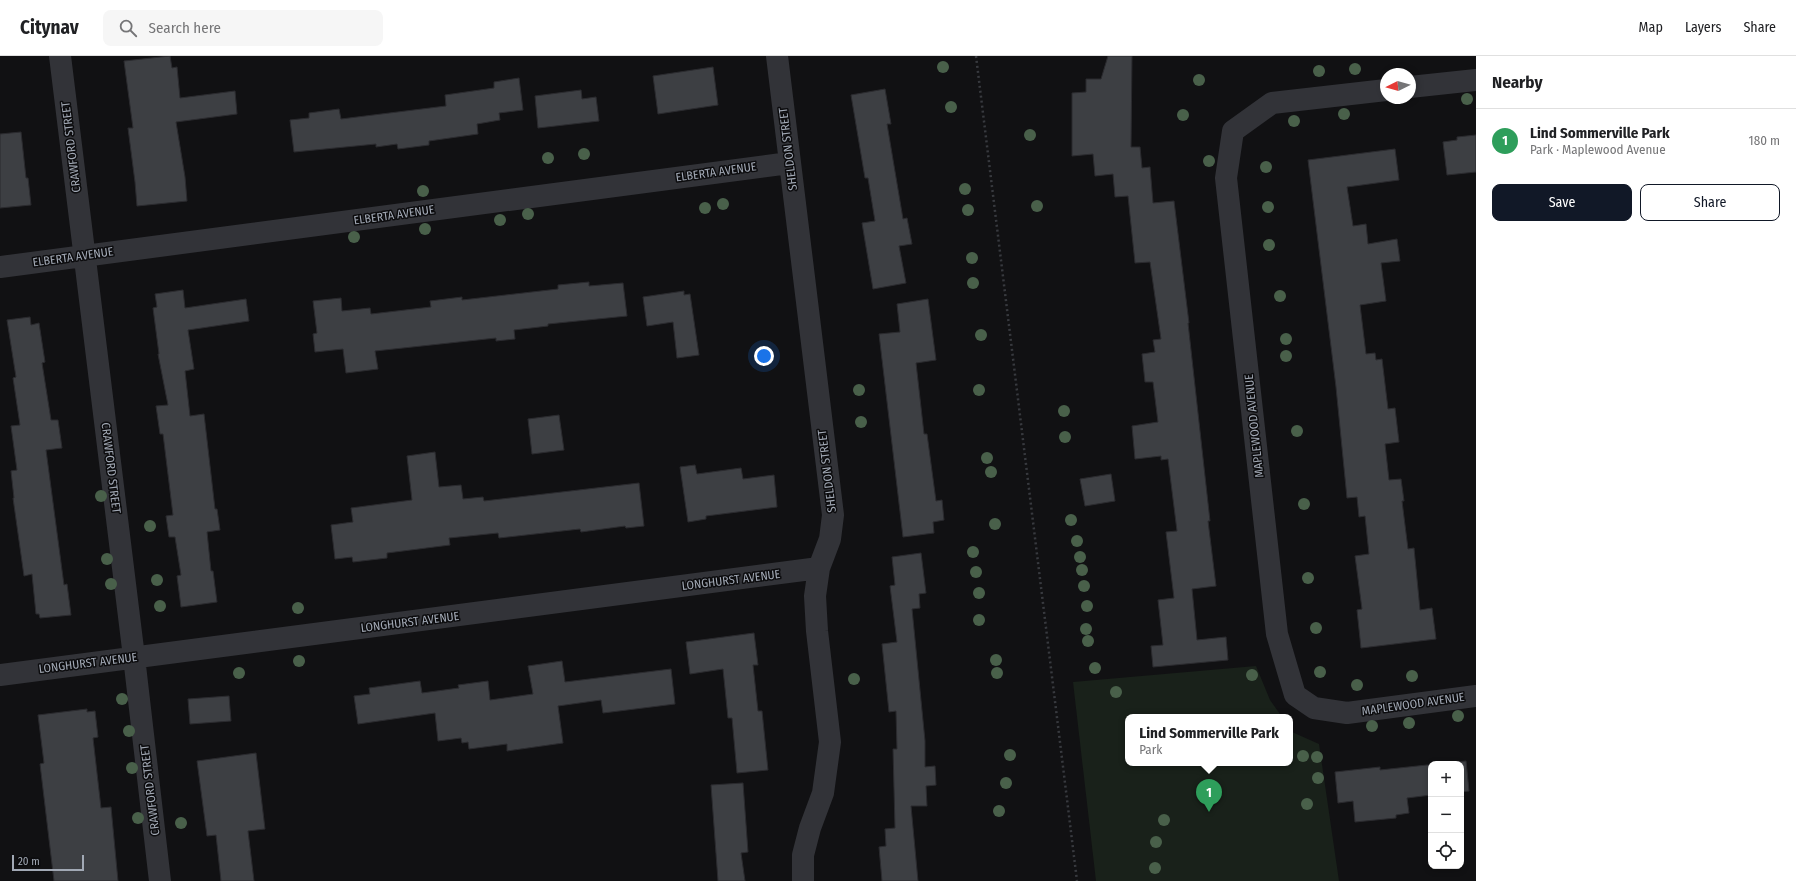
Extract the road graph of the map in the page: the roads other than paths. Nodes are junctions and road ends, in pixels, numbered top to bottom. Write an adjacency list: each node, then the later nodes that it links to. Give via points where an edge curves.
1 (60, 56): 7 (street, CRAWFORD STREET)
2 (777, 56): 6 (street, SHELDON STREET)
3 (1476, 80): 4 (street)
4 (1416, 86)
5 (1380, 91): 12 (street, MAPLEWOOD AVENUE, via 1272,103 1233,131 1226,178 1277,634 1295,695 1314,708 1347,713)
6 (789, 163): 7 (street, ELBERTA AVENUE); 9 (street, SHELDON STREET, via 833,515 830,539)
7 (84, 256): 8 (street, ELBERTA AVENUE); 10 (street, CRAWFORD STREET)
8 (0, 267)
9 (819, 568): 10 (street, LONGHURST AVENUE); 14 (street, SHELDON STREET, via 815,596 817,631 830,742 823,793 803,855)
10 (134, 657): 11 (street, LONGHURST AVENUE); 13 (street, CRAWFORD STREET)
11 (0, 674)
12 (1476, 696)
13 (160, 881)
14 (803, 881)

